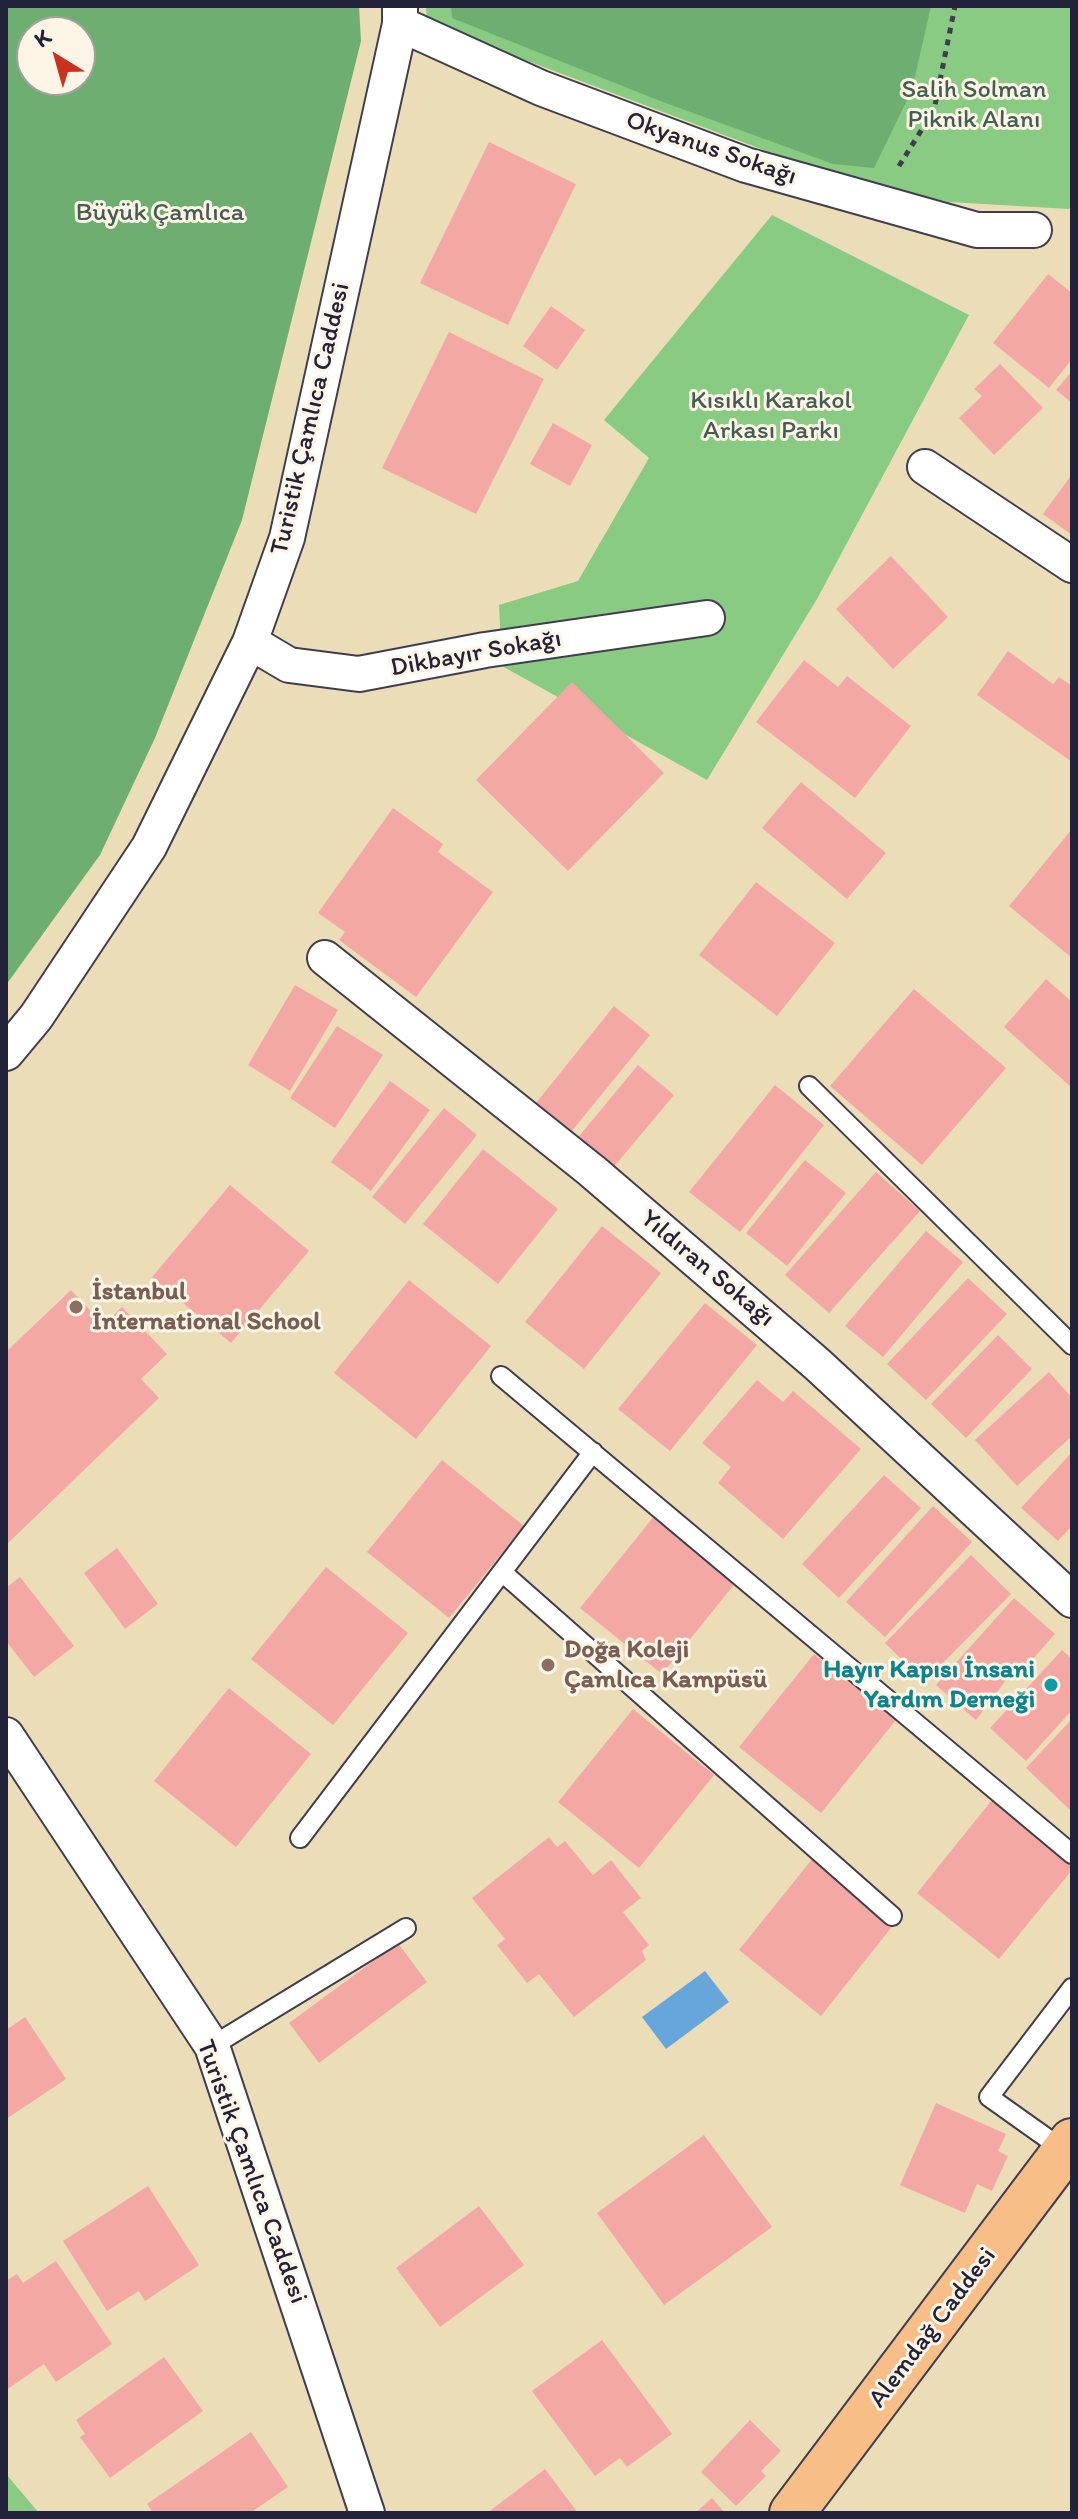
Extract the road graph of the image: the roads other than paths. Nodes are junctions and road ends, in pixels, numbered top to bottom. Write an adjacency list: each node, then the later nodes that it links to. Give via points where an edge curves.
1 (400, 15): 2 (street, Okyanus Sokağı, via 541,88 746,165 977,230); 6 (street, Turistik Çamlıca Caddesi, via 287,538)
2 (1034, 230)
3 (925, 467): 4 (street)
4 (1072, 565)
5 (707, 618): 6 (street, Dikbayır Sokağı, via 359,674 289,665)
6 (250, 642): 8 (street, Turistik Çamlıca Caddesi, via 149,847 36,1017)
7 (325, 958): 14 (street, Yıldıran Sokağı, via 592,1171 805,1353)
8 (6, 1053)
9 (809, 1086): 10 (lane)
10 (1072, 1345)
11 (501, 1376): 12 (lane)
12 (593, 1452): 13 (lane); 17 (lane)
13 (502, 1572): 16 (lane); 18 (lane)
14 (1072, 1600)
15 (6, 1735): 21 (street, Turistik Çamlıca Caddesi)
16 (300, 1838)
17 (1072, 1854)
18 (892, 1916)
19 (406, 1928): 21 (lane)
20 (1072, 1988): 22 (lane, via 989,2097)
21 (212, 2046): 23 (street, Turistik Çamlıca Caddesi)
22 (1068, 2146): 24 (main road, Alemdağ Caddesi)
23 (367, 2513)
24 (792, 2513)

